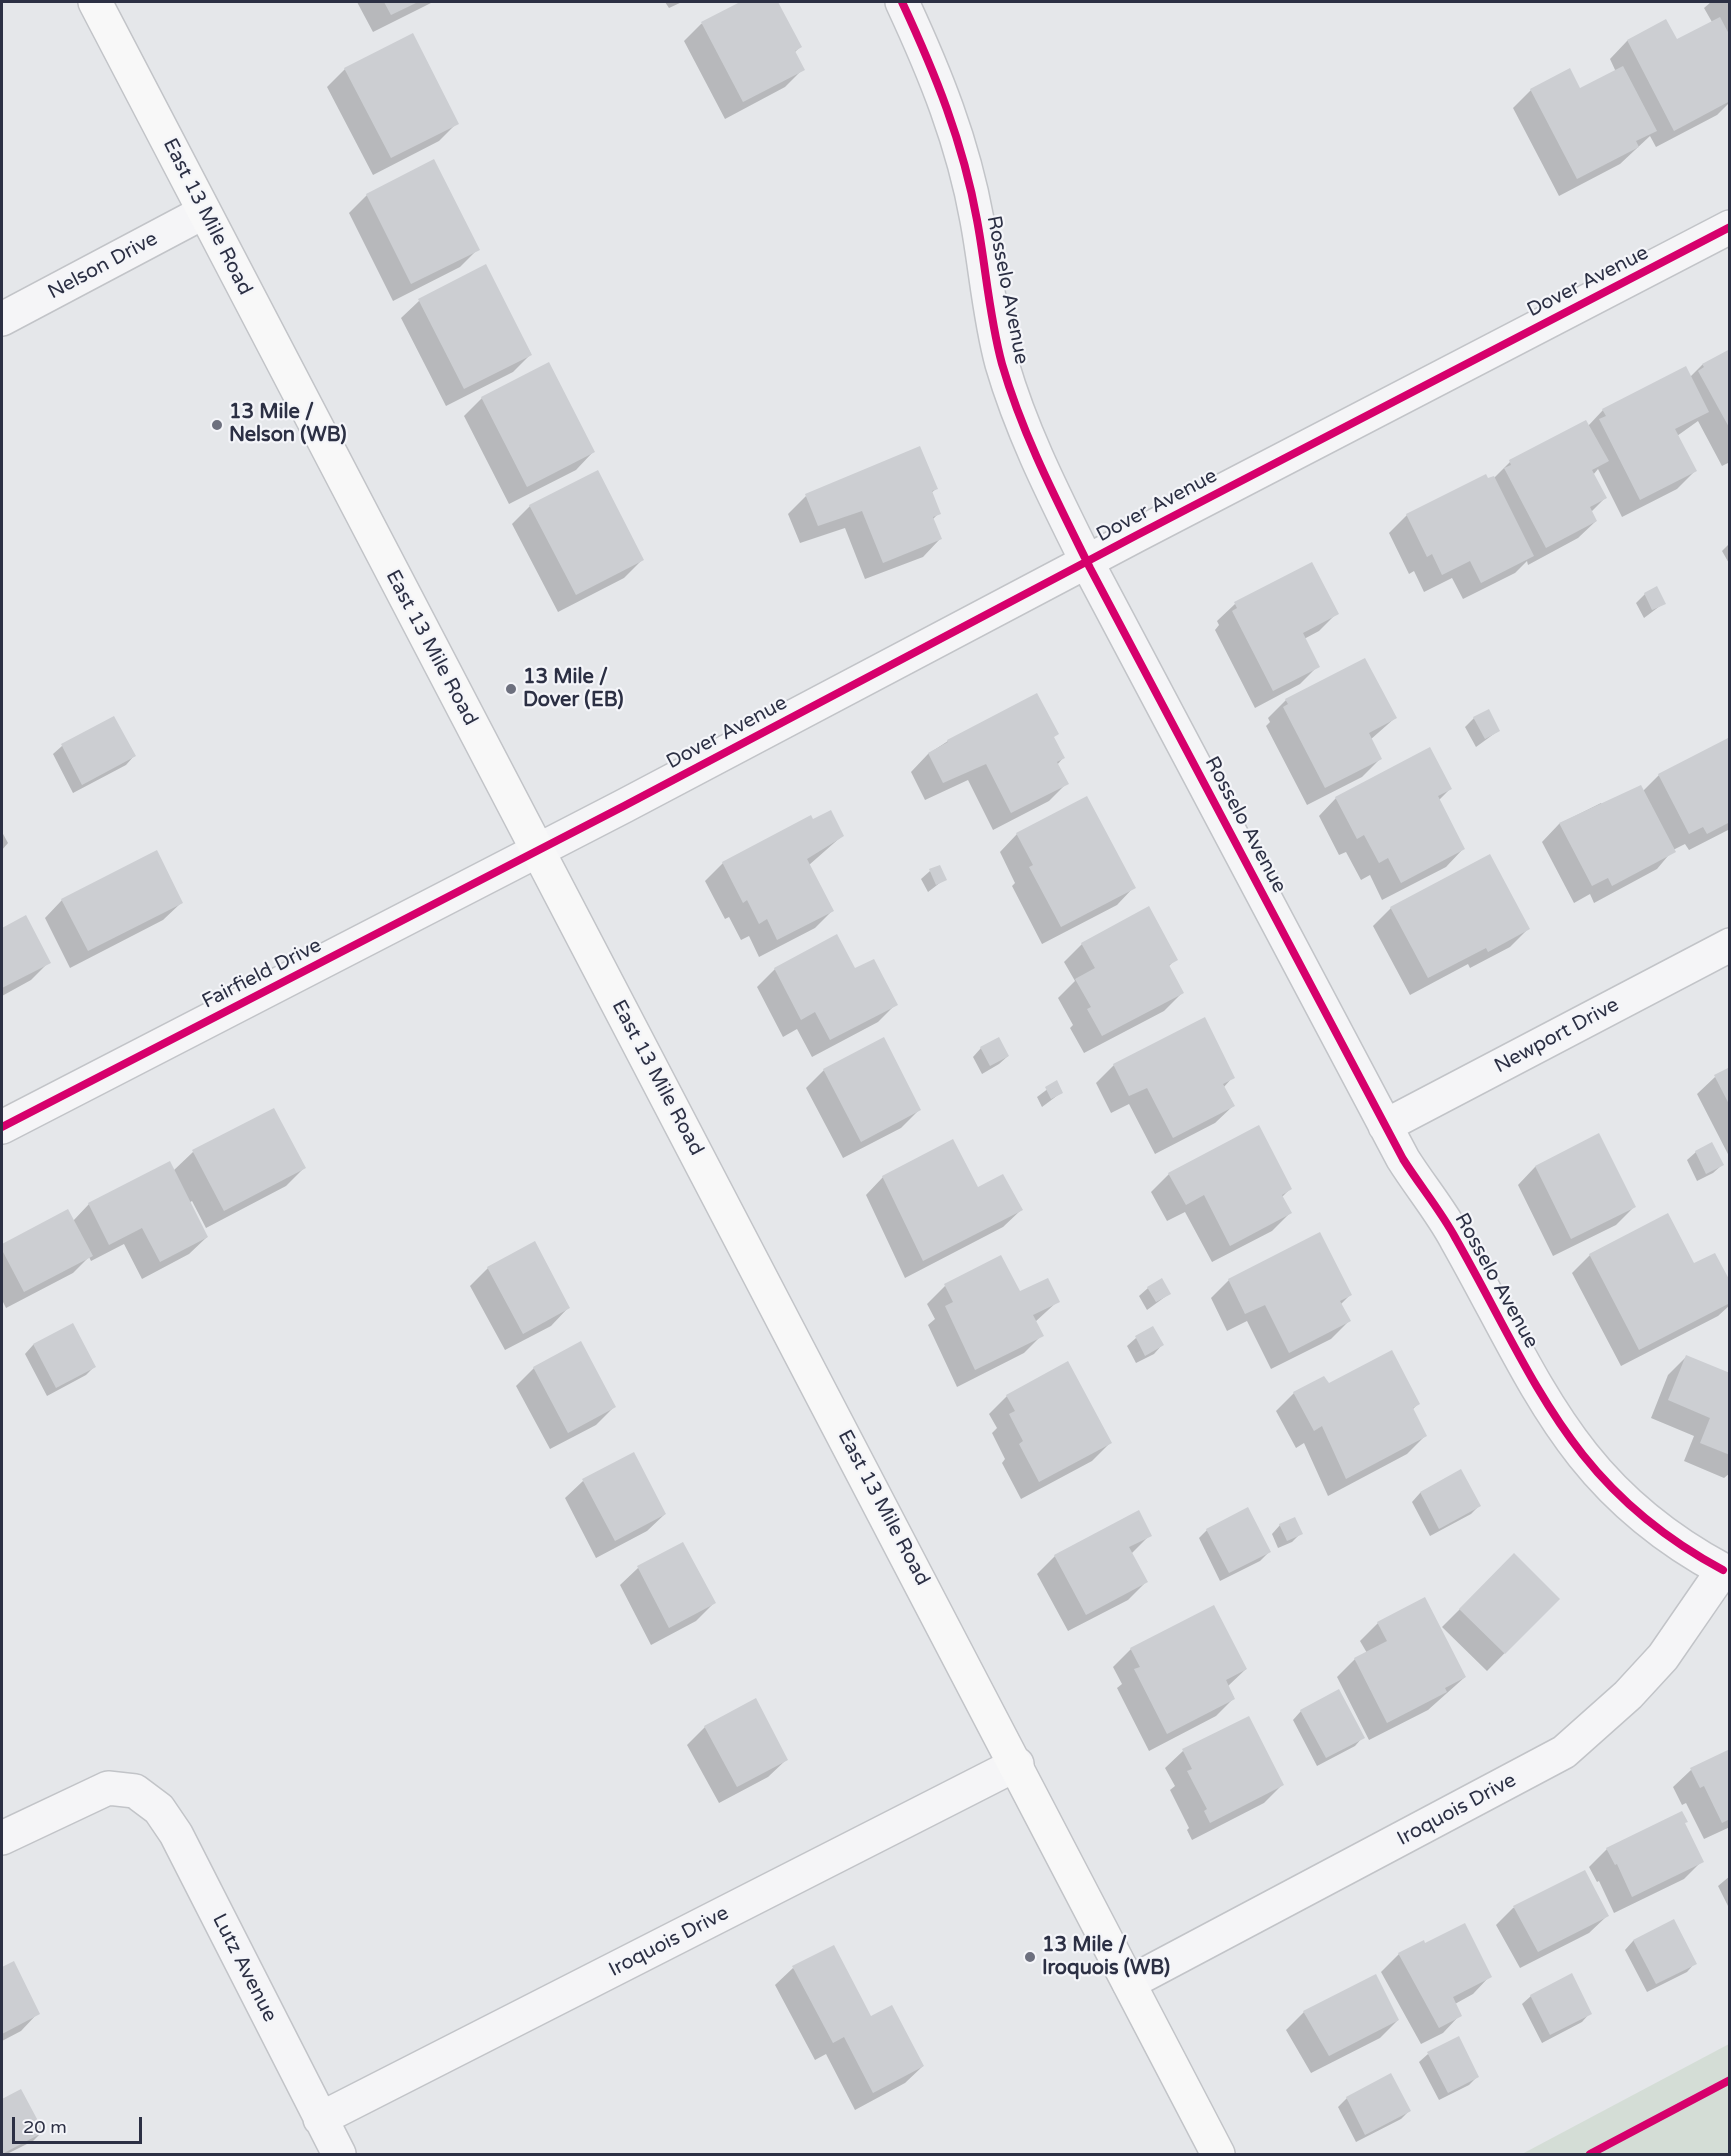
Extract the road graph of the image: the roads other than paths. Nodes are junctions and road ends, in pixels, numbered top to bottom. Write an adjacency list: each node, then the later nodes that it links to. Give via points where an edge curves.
1 (95, 2): 3 (main road, East 13 Mile Road)
2 (902, 2): 6 (street, Rosselo Avenue, via 940,86 958,140 977,221 991,315 1016,410)
3 (204, 212): 5 (street, Nelson Drive); 7 (main road, East 13 Mile Road)
4 (1730, 227): 6 (street, Dover Avenue)
5 (2, 319)
6 (1087, 562): 7 (street, Dover Avenue); 9 (street, Rosselo Avenue)
7 (537, 850): 10 (street, Fairfield Drive); 12 (main road, East 13 Mile Road)
8 (1730, 945): 9 (street, Newport Drive)
9 (1385, 1126): 11 (street, Rosselo Avenue, via 1420,1187 1454,1235 1545,1404 1578,1452 1642,1518 1690,1553)
10 (2, 1127)
11 (1726, 1571): 14 (street, Iroquois Drive, via 1663,1657 1628,1695 1564,1752)
12 (1017, 1764): 14 (main road, East 13 Mile Road); 15 (street, Iroquois Drive)
13 (2, 1838): 15 (street, Lutz Avenue, via 108,1788 135,1791 159,1809 176,1834)
14 (1129, 1983): 17 (main road, East 13 Mile Road)
15 (320, 2119): 16 (street, Lutz Avenue)
16 (339, 2154)
17 (1218, 2154)

